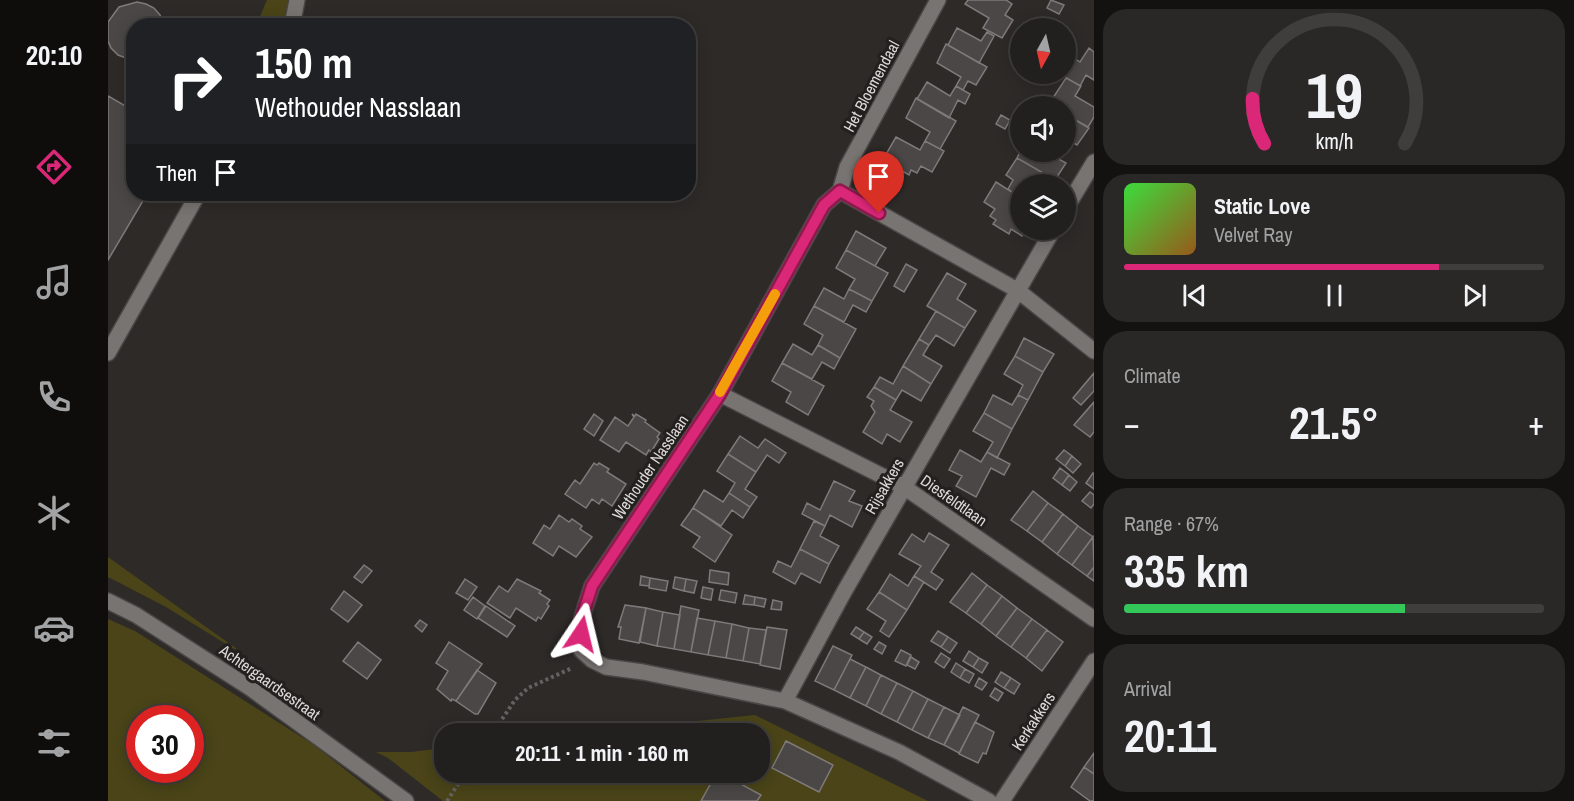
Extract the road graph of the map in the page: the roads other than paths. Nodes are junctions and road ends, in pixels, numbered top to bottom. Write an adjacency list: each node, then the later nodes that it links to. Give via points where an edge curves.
1 (297, 0): 3 (street)
2 (938, 0): 5 (street, Het Bloemendaal, via 847,167)
3 (294, 18)
4 (1094, 162): 6 (street)
5 (840, 191): 9 (street); 12 (street, Wethouder Nasslaan, via 824,205)
6 (1076, 192)
7 (194, 201): 11 (street)
8 (1047, 240): 9 (street)
9 (1017, 290): 10 (street); 13 (street, Rijsakkers)
10 (1094, 351)
11 (108, 353)
12 (720, 394): 13 (street, Diesfeldtlaan); 17 (street, Wethouder Nasslaan, via 592,586 582,617 580,651 606,667)
13 (904, 487): 15 (street, Diesfeldtlaan); 17 (street, Rijsakkers)
14 (108, 601): 18 (street, Achtergaardsestraat, via 250,688)
15 (1094, 619)
16 (1094, 661): 20 (street, Kerkakkers)
17 (785, 701): 19 (street, via 899,752)
18 (406, 801)
19 (989, 801)
20 (1002, 801)

